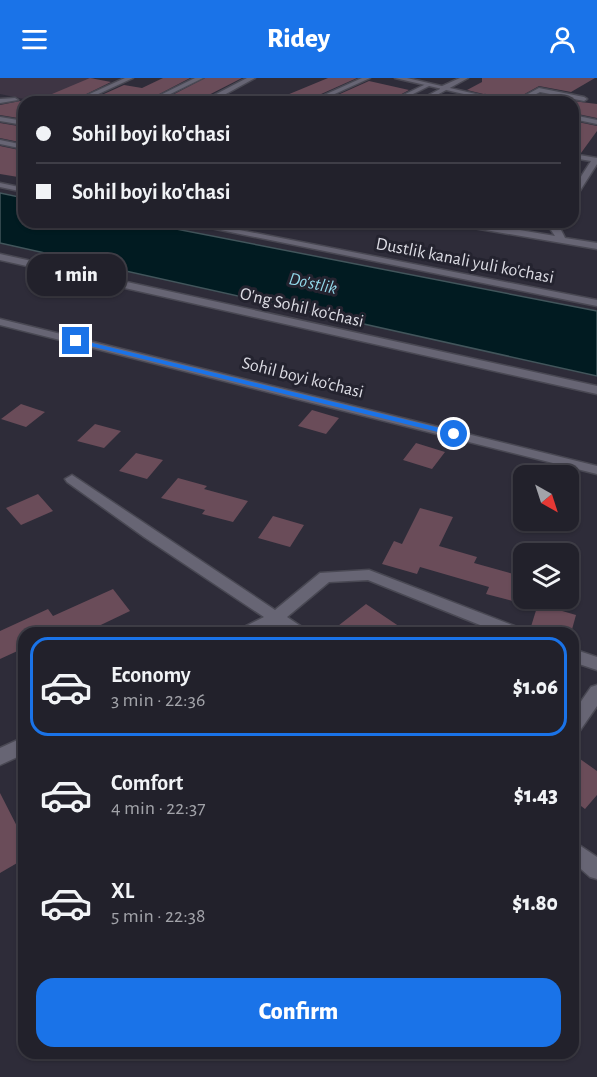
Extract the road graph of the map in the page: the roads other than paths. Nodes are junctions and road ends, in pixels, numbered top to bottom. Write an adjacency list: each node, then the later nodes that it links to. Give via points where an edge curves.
1 (130, 78): 10 (street)
2 (200, 78): 11 (street)
3 (252, 78): 9 (street)
4 (367, 78): 13 (street)
5 (398, 78): 7 (street)
6 (465, 78): 8 (street)
7 (429, 85): 8 (street); 14 (street)
8 (444, 88): 15 (street); 16 (street)
9 (217, 95): 12 (street)
10 (89, 96)
11 (162, 96)
12 (221, 96)
13 (326, 96)
14 (405, 96)
15 (429, 96)
16 (480, 96)
17 (528, 96): 18 (street, via 539,90)
18 (569, 96)
19 (579, 98): 20 (street)
20 (584, 99)
21 (0, 100): 22 (street)
22 (15, 100)
23 (0, 119): 25 (street)
24 (579, 120): 26 (street)
25 (18, 122)
26 (597, 122)
27 (0, 142): 28 (street)
28 (18, 146)
29 (579, 157): 30 (street)
30 (596, 160): 32 (street)
31 (0, 185): 33 (street)
32 (579, 186)
33 (18, 189)
34 (216, 228): 40 (street, Dustlik kanali yuli ko'chasi)
35 (491, 228): 37 (street)
36 (556, 228): 37 (street)
37 (562, 240): 38 (street)
38 (597, 246)
39 (0, 257): 42 (street, O'ng Sohil ko'chasi)
40 (597, 303)
41 (0, 322): 43 (street, Sohil boyi ko'chasi)
42 (597, 390)
43 (597, 470)
44 (72, 479): 45 (street)
45 (276, 618): 46 (street); 47 (street); 48 (street, via 325,577 369,575)
46 (258, 627)
47 (290, 627)
48 (501, 627)
49 (579, 657): 50 (street)
50 (597, 664)
51 (597, 692): 52 (street)
52 (579, 718)
53 (18, 748): 54 (street)
54 (0, 757)
55 (579, 855): 56 (street)
56 (597, 870)

